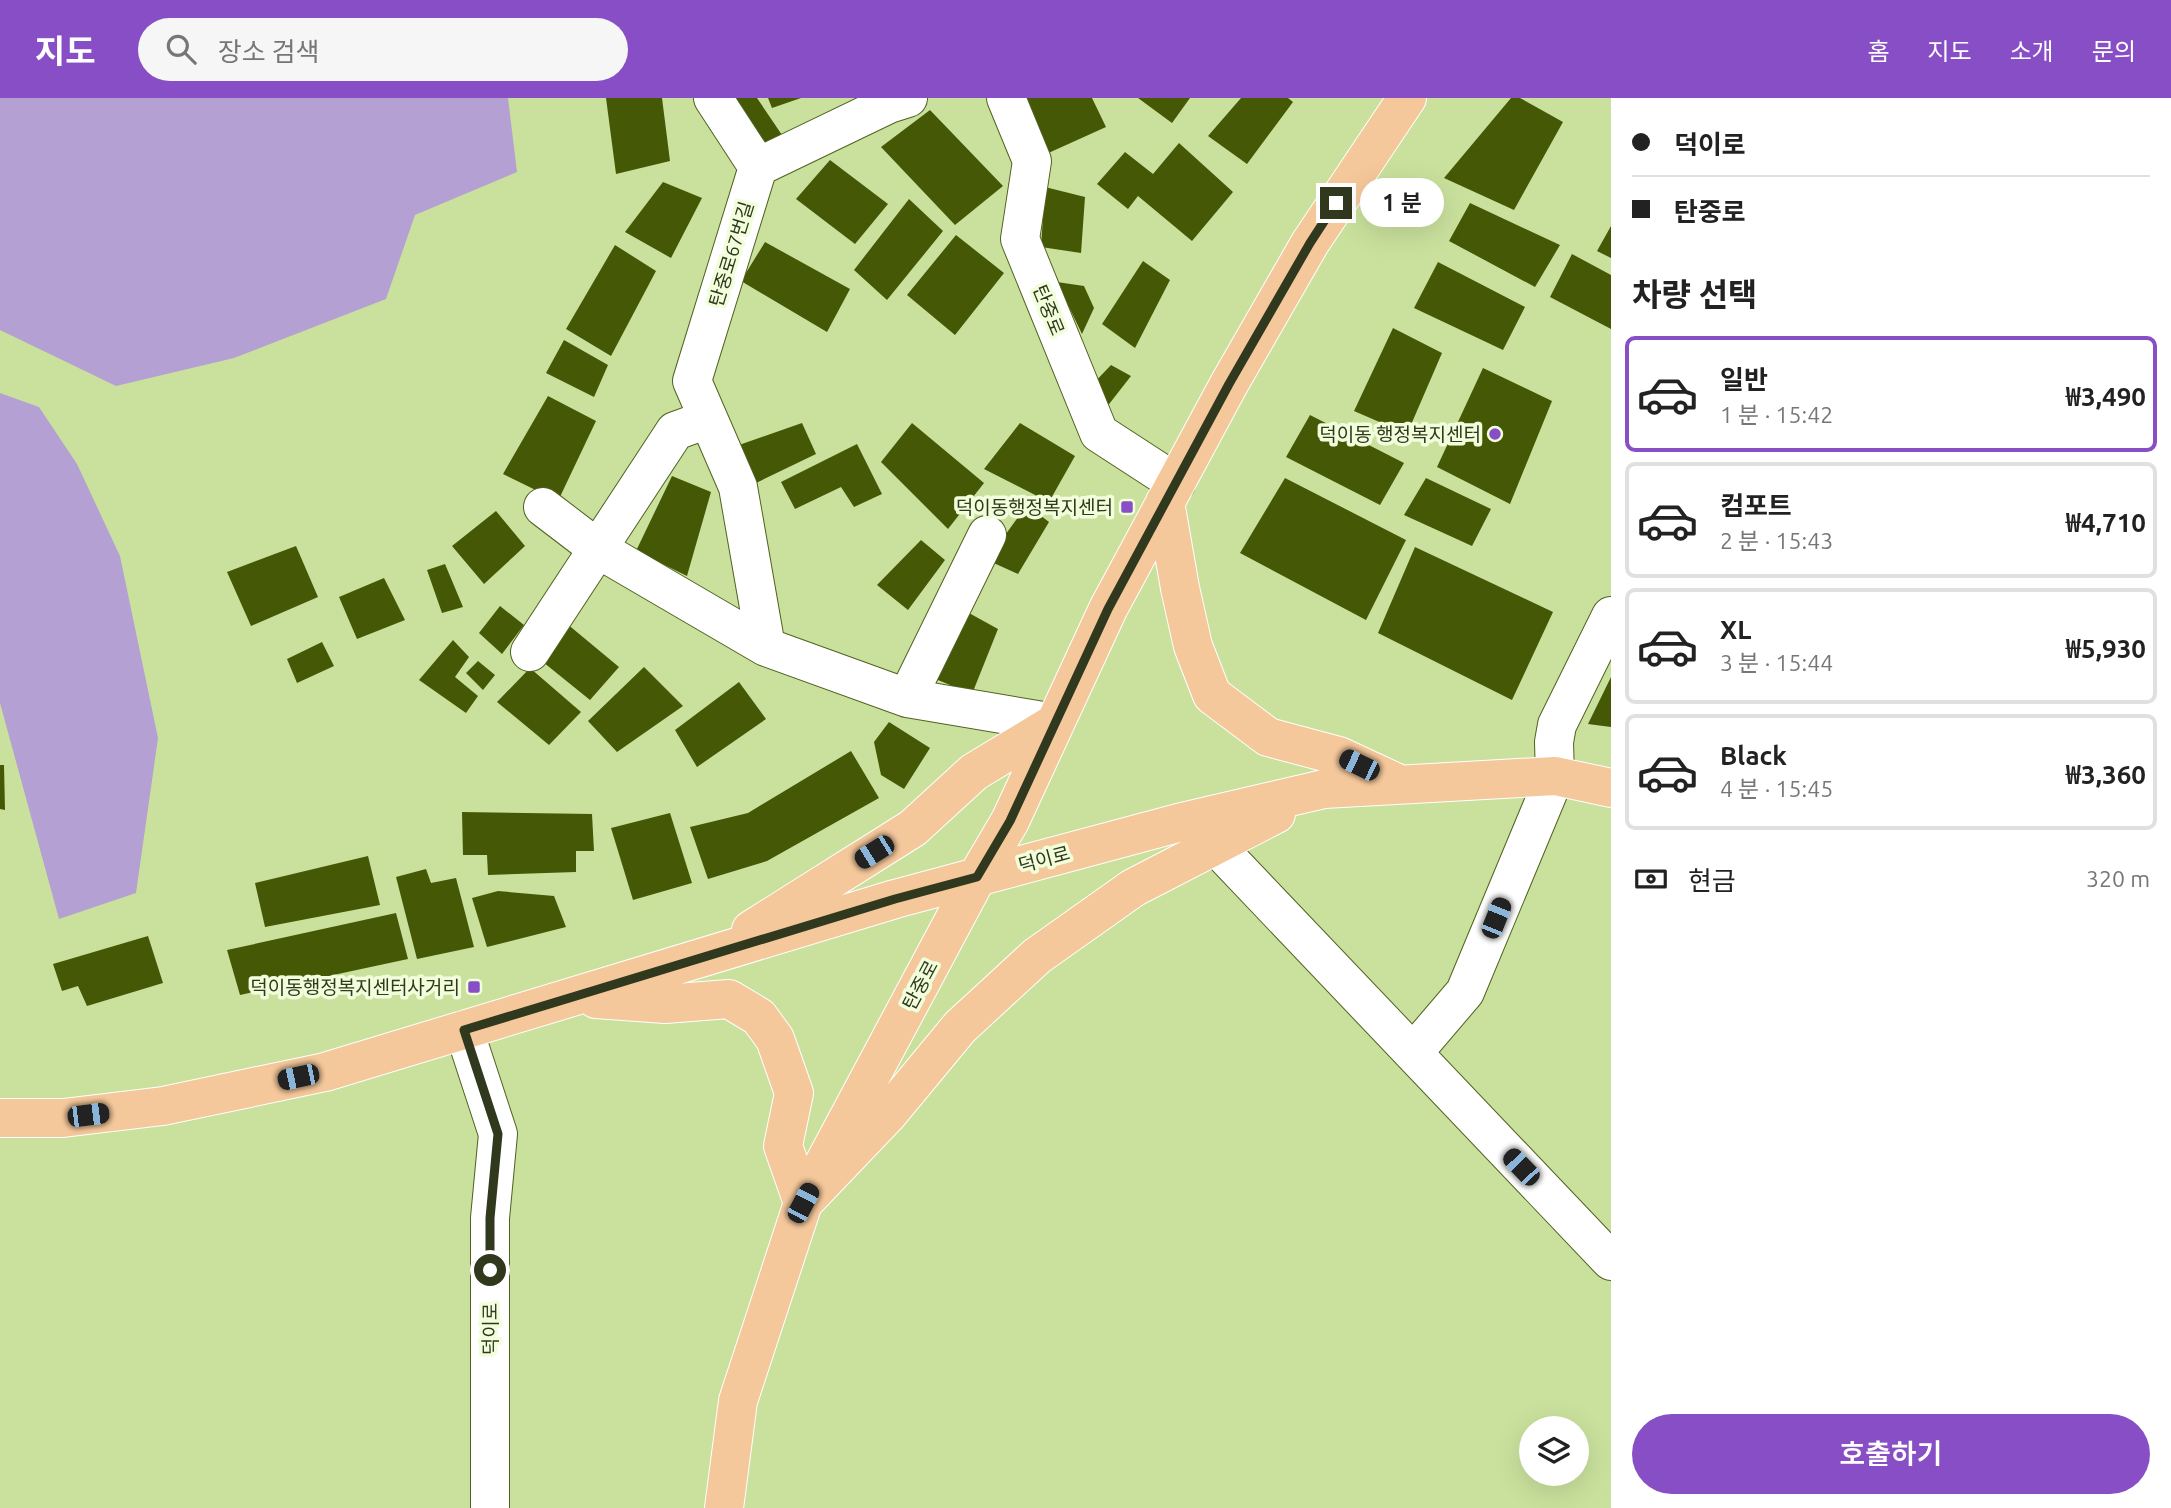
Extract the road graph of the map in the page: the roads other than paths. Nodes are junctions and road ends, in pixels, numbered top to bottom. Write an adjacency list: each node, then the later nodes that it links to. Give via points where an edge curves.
1 (713, 98): 5 (street)
2 (908, 98): 5 (street)
3 (1006, 98): 7 (street, 탄중로, via 1032,161 1020,239 1098,433)
4 (1407, 98): 7 (main road, 탄중로, via 1310,243)
5 (758, 167): 6 (street, 탄중로67번길, via 692,381)
6 (708, 418): 10 (street, via 675,431); 12 (street, 탄중로67번길, via 738,487)
7 (1171, 492): 15 (main road, 탄중로, via 1108,609); 17 (main road, via 1180,588 1193,646 1212,695 1268,737 1339,755)
8 (543, 507): 10 (street)
9 (987, 535): 14 (street)
10 (598, 549): 12 (street); 13 (street)
11 (1611, 616): 16 (street, via 1557,725)
12 (766, 647): 14 (street)
13 (530, 652)
14 (907, 698): 15 (street)
15 (1055, 723): 21 (main road, 탄중로, via 1010,821); 22 (main road, via 974,772 913,828)
16 (1555, 776): 17 (main road, 덕이로); 18 (main road, 덕이로); 25 (street, via 1465,992)
17 (1399, 784): 19 (main road, 덕이로)
18 (1611, 788)
19 (1324, 789): 20 (main road); 21 (main road, 덕이로)
20 (1216, 846): 25 (street); 27 (main road, via 1133,888 1037,956 960,1027 888,1114)
21 (977, 877): 22 (main road, 덕이로); 27 (main road, 탄중로)
22 (707, 958): 23 (main road, 덕이로)
23 (573, 998): 24 (main road, 덕이로); 27 (main road, via 665,1004 729,999 760,1017 775,1039 794,1093 783,1146)
24 (464, 1030): 26 (main road, 덕이로, via 325,1072 163,1106 63,1118); 29 (street, 덕이로, via 498,1134 490,1218)
25 (1413, 1053): 28 (street)
26 (0, 1118)
27 (803, 1203): 30 (main road, 탄중로, via 738,1401)
28 (1611, 1261)
29 (490, 1508)
30 (724, 1508)

